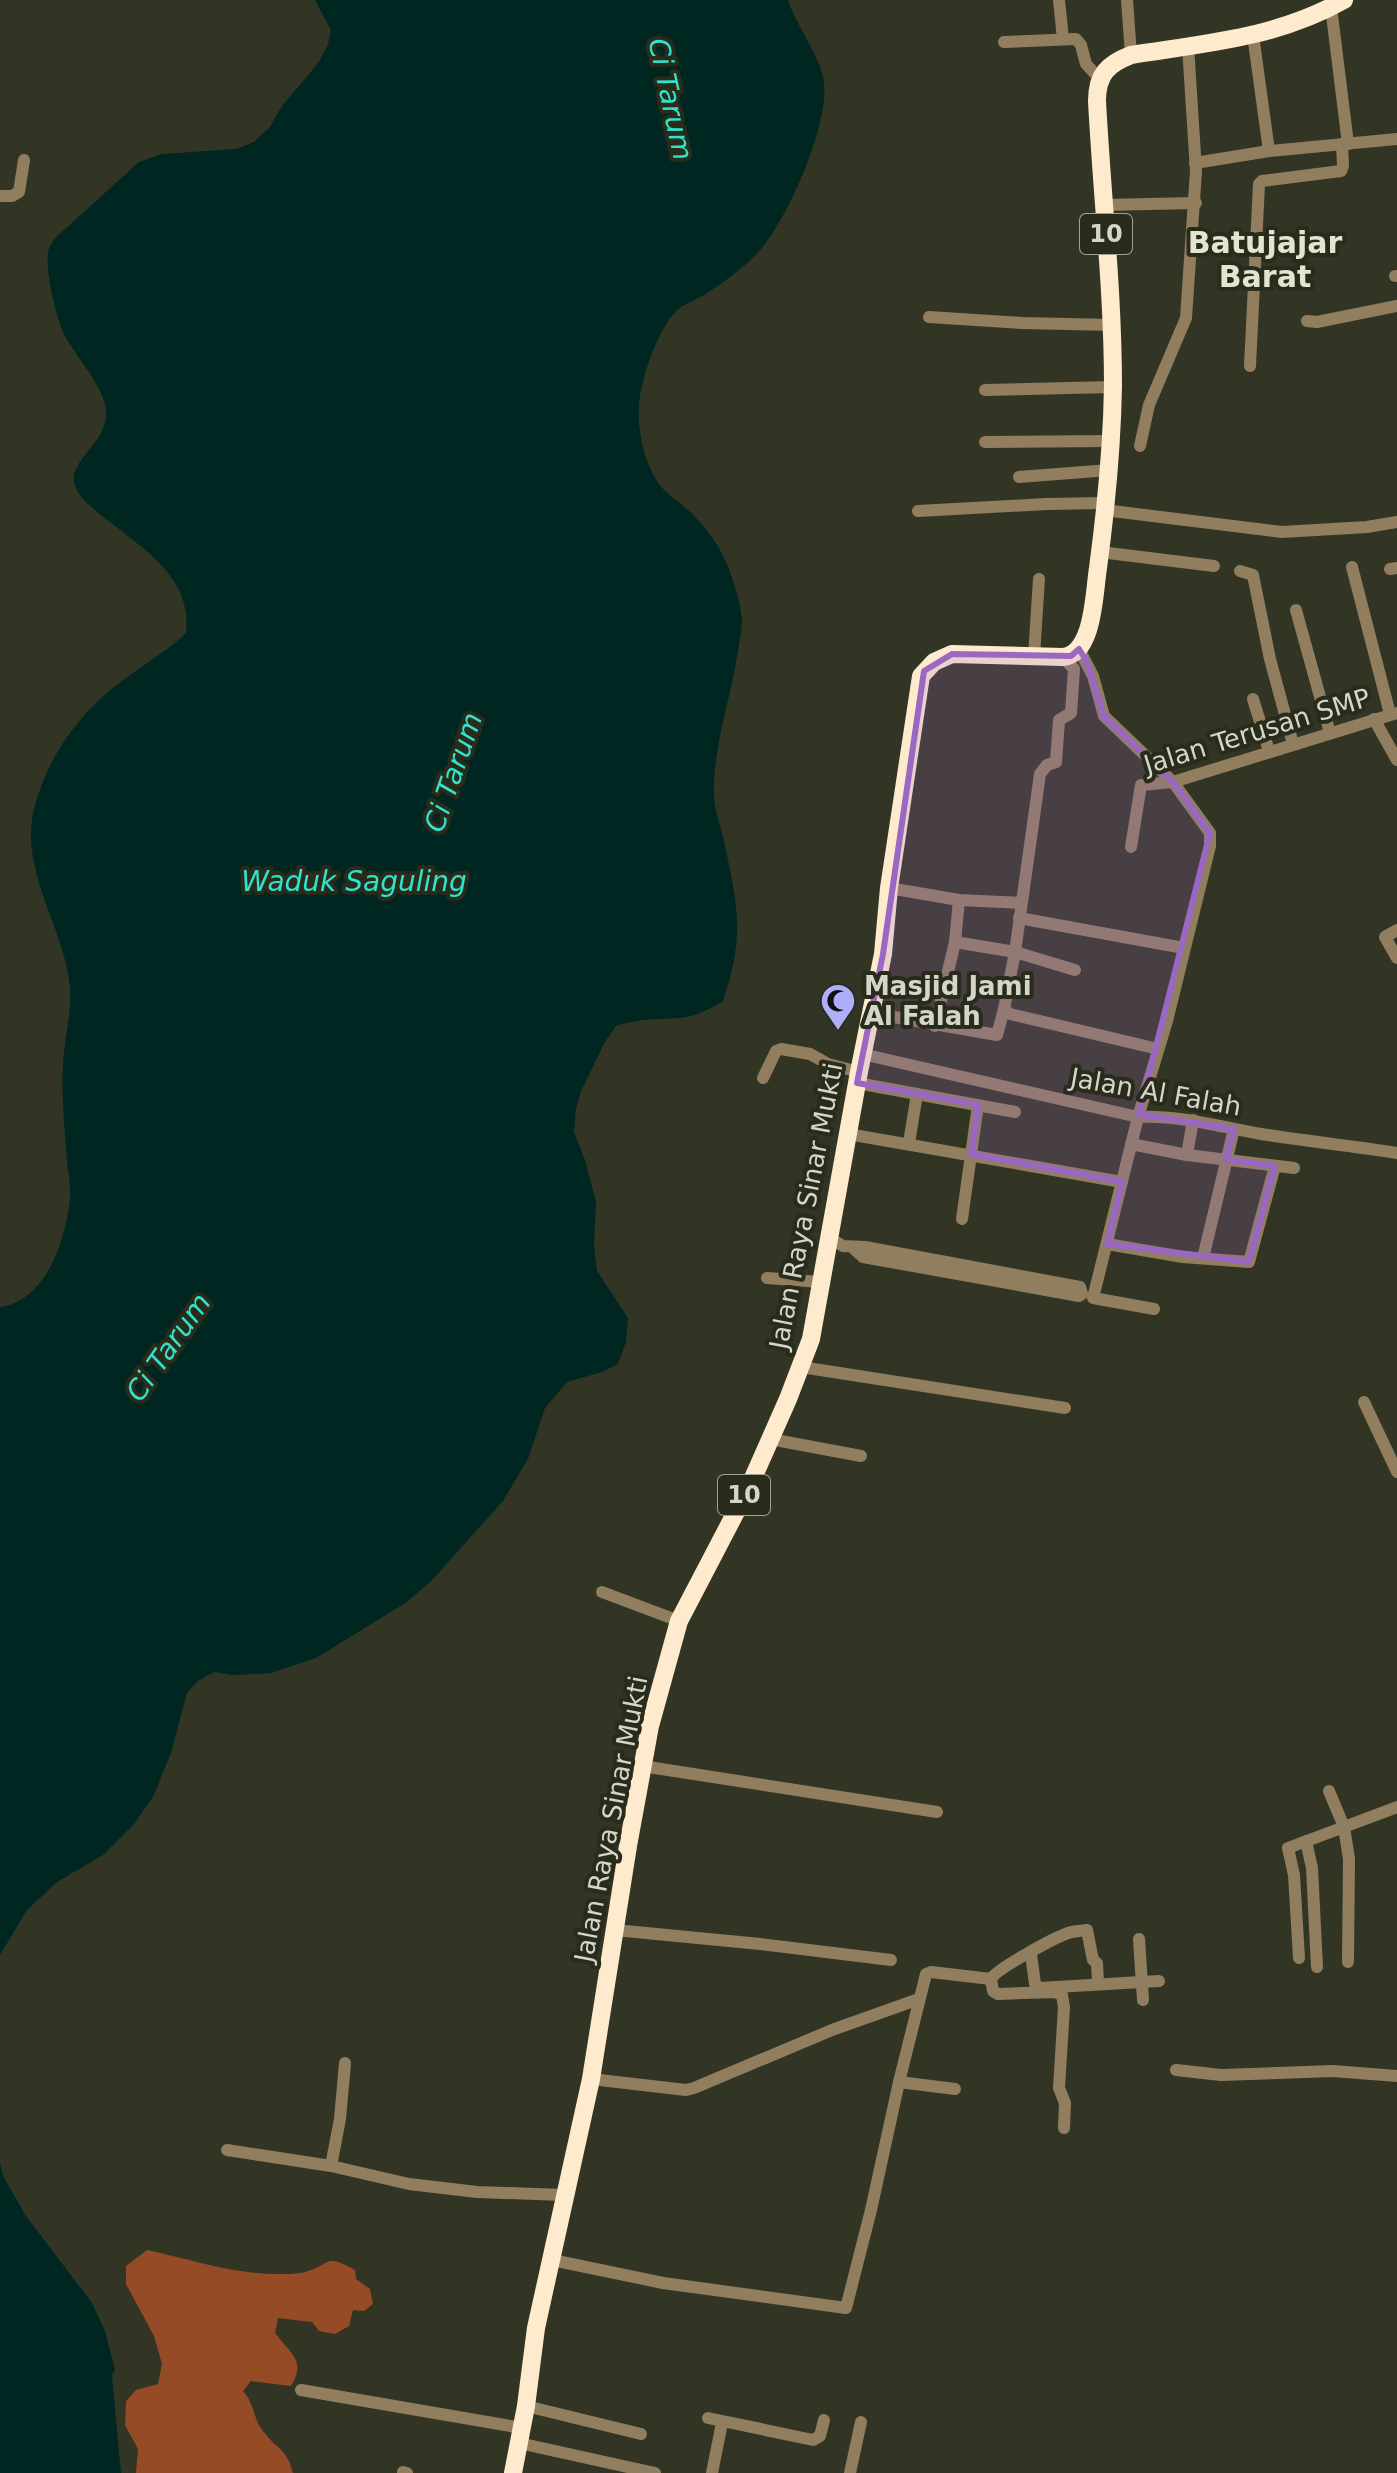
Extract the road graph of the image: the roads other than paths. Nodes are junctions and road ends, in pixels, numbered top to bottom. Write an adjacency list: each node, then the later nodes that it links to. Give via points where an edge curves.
1 (1059, 0): 5 (street)
2 (1127, 0): 8 (street)
3 (1337, 4): 4 (highway); 11 (street)
4 (1253, 35): 7 (highway); 13 (street)
5 (1063, 39): 6 (street); 9 (street, via 1079,41 1086,64)
6 (1004, 42)
7 (1188, 46): 8 (highway); 15 (street)
8 (1131, 55): 9 (highway, via 1111,64)
9 (1099, 78): 19 (highway, 10)
10 (1397, 139): 11 (street)
11 (1345, 144): 12 (street); 16 (street, via 1343,169)
12 (1320, 148): 13 (street); 16 (street)
13 (1269, 151): 15 (street)
14 (24, 160): 17 (street, via 19,192)
15 (1195, 163): 18 (street)
16 (1322, 174): 24 (street, via 1259,184)
17 (0, 196)
18 (1196, 203): 19 (street); 29 (street, via 1186,318 1149,405)
19 (1104, 205): 23 (highway, 10)
20 (1397, 306): 22 (street)
21 (929, 317): 23 (street)
22 (1307, 321)
23 (1112, 325): 25 (highway, 10)
24 (1250, 366)
25 (1113, 387): 26 (street); 27 (highway, 10)
26 (985, 390)
27 (1111, 441): 28 (street); 30 (highway, 10)
28 (985, 442)
29 (1140, 446)
30 (1109, 470): 31 (street); 32 (highway, 10)
31 (1019, 477)
32 (1104, 507): 33 (street); 34 (street, via 1282,532); 35 (highway, 10)
33 (918, 511)
34 (1397, 522)
35 (1100, 552): 36 (street); 41 (highway, 10, via 1084,643)
36 (1214, 566)
37 (1352, 567): 44 (street)
38 (1240, 571): 47 (street, via 1253,575)
39 (1039, 579): 42 (street)
40 (1296, 610): 46 (street)
41 (1071, 653): 42 (highway, Jalan Raya Sinar Mukti / 10); 50 (street, via 1093,676 1104,716); 54 (street, via 1071,713 1059,720 1056,762 1040,774)
42 (1034, 656): 52 (highway, Jalan Raya Sinar Mukti / 10, via 952,654 924,671)
43 (1253, 699): 48 (street)
44 (1394, 714): 45 (street, Jalan Terusan SMP)
45 (1374, 719): 46 (street, Jalan Terusan SMP); 49 (street)
46 (1330, 733): 47 (street, Jalan Terusan SMP)
47 (1293, 744): 48 (street, Jalan Terusan SMP)
48 (1269, 751): 50 (street, Jalan Terusan SMP)
49 (1397, 760)
50 (1173, 782): 51 (street, Jalan Terusan SMP, via 1141,785); 58 (street, via 1210,833)
51 (1131, 847)
52 (889, 888): 53 (street); 63 (highway, Jalan Raya Sinar Mukti / 10)
53 (959, 900): 54 (street); 57 (street)
54 (1021, 903): 55 (street)
55 (1019, 918): 58 (street); 59 (street)
56 (1397, 930): 60 (street, via 1385,937)
57 (955, 942): 59 (street); 64 (street)
58 (1184, 948): 65 (street)
59 (1015, 952): 61 (street); 62 (street)
60 (1397, 958)
61 (1075, 970)
62 (1004, 1009): 64 (street, via 997,1035); 65 (street)
63 (871, 1013): 64 (street); 66 (highway, Jalan Raya Sinar Mukti / 10)
64 (935, 1026)
65 (1158, 1049): 71 (street)
66 (859, 1070): 67 (street, via 781,1049); 68 (street); 71 (street, Jalan Al Falah); 74 (highway, Jalan Raya Sinar Mukti / 10)
67 (763, 1078)
68 (917, 1094): 69 (street); 75 (street)
69 (978, 1105): 70 (street); 78 (street)
70 (1015, 1112)
71 (1138, 1117): 72 (street, Jalan Al Falah); 76 (street)
72 (1193, 1120): 73 (street, Jalan Al Falah); 79 (street)
73 (1234, 1129): 77 (street, Jalan Al Falah); 80 (street)
74 (848, 1134): 75 (street); 85 (highway, Jalan Raya Sinar Mukti / 10)
75 (909, 1143): 78 (street)
76 (1131, 1144): 79 (street); 83 (street)
77 (1397, 1153)
78 (971, 1154): 83 (street); 84 (street)
79 (1187, 1155): 80 (street)
80 (1226, 1159): 81 (street); 87 (street)
81 (1275, 1166): 82 (street); 87 (street, via 1249,1262)
82 (1294, 1168)
83 (1122, 1182): 86 (street)
84 (962, 1219)
85 (829, 1238): 88 (street, via 860,1250); 90 (highway, Jalan Raya Sinar Mukti / 10)
86 (1107, 1244): 87 (street); 91 (street, via 1093,1298)
87 (1203, 1258)
88 (967, 1270): 88 (street, via 1080,1287 1082,1290 1079,1296)
89 (767, 1278): 90 (street)
90 (820, 1282): 92 (highway, Jalan Raya Sinar Mukti / 10)
91 (1154, 1309)
92 (801, 1367): 94 (street); 95 (highway, Jalan Raya Sinar Mukti / 10)
93 (1364, 1402): 97 (street)
94 (1065, 1408)
95 (770, 1439): 96 (street); 99 (highway, Jalan Raya Sinar Mukti / 10)
96 (861, 1456)
97 (1397, 1472)
98 (602, 1592): 99 (street)
99 (679, 1621): 100 (highway, Jalan Raya Sinar Mukti / 10)
100 (642, 1766): 103 (street); 106 (highway, Jalan Raya Sinar Mukti / 10)
101 (1329, 1791): 104 (street)
102 (1397, 1807): 104 (street)
103 (937, 1812)
104 (1344, 1827): 105 (street); 111 (street, via 1349,1859)
105 (1306, 1841): 109 (street, via 1288,1848); 112 (street)
106 (615, 1930): 110 (street); 122 (highway, Jalan Raya Sinar Mukti / 10)
107 (1139, 1939): 114 (street)
108 (1031, 1954): 113 (street); 116 (street, via 1037,1987); 116 (street, via 1070,1932 1087,1930)
109 (1299, 1958)
110 (891, 1960)
111 (1348, 1962)
112 (1317, 1967)
113 (991, 1979): 117 (street, via 928,1972); 125 (street, via 998,1994 1062,1995 1059,2088 1065,2103)
114 (1141, 1981): 115 (street); 116 (street); 118 (street)
115 (1159, 1981)
116 (1098, 1983)
117 (919, 1999): 122 (street, via 686,2090); 123 (street)
118 (1143, 2000)
119 (345, 2063): 127 (street)
120 (1176, 2070): 121 (street)
121 (1397, 2076)
122 (591, 2079): 128 (highway, Jalan Raya Sinar Mukti / 10)
123 (899, 2082): 124 (street); 129 (street, via 846,2308 663,2283)
124 (955, 2089)
125 (1064, 2128)
126 (227, 2150): 127 (street)
127 (331, 2166): 128 (street, via 409,2184)
128 (564, 2195): 129 (highway, Jalan Raya Sinar Mukti / 10)
129 (552, 2260): 131 (highway, Jalan Raya Sinar Mukti / 10)
130 (301, 2390): 137 (street)
131 (526, 2406): 136 (street); 137 (highway, Jalan Raya Sinar Mukti / 10)
132 (708, 2418): 135 (street)
133 (824, 2420): 135 (street, via 820,2436 813,2440)
134 (861, 2422): 141 (street)
135 (722, 2423): 140 (street)
136 (641, 2434)
137 (520, 2436): 138 (highway, Jalan Raya Sinar Mukti / 10); 139 (street)
138 (513, 2473)
139 (655, 2473)
140 (712, 2473)
141 (850, 2473)

